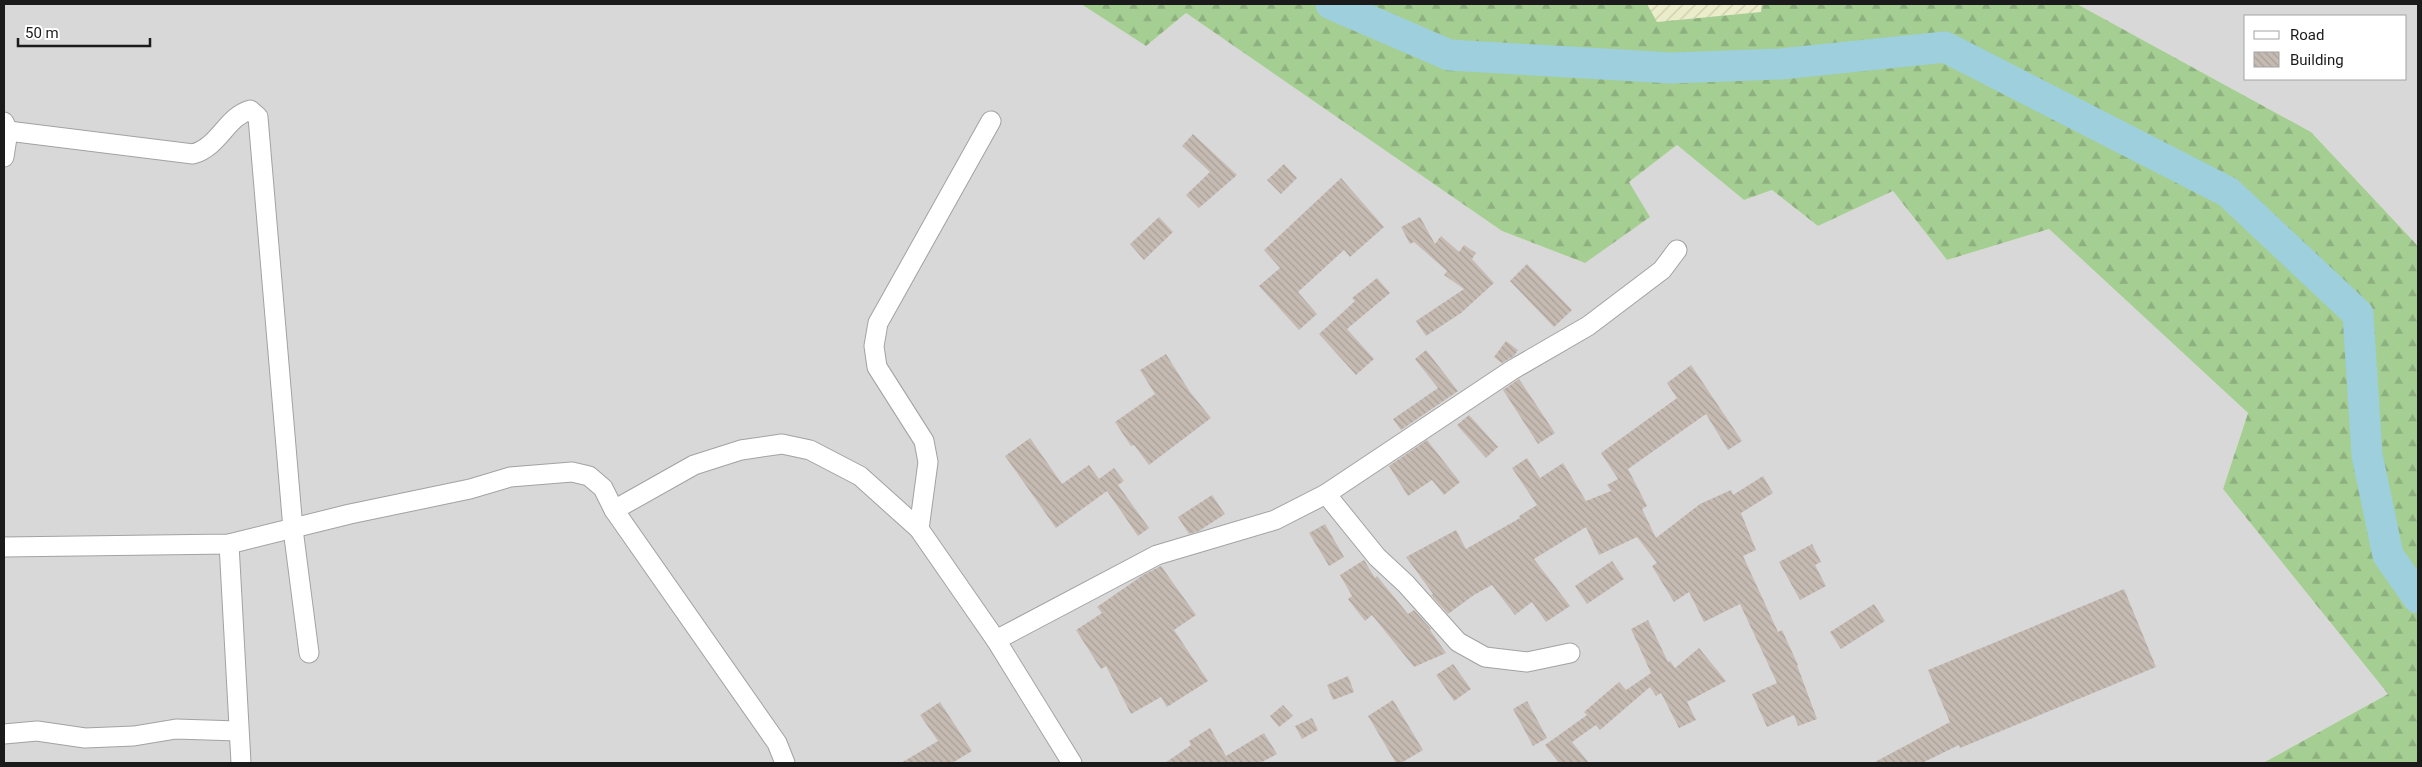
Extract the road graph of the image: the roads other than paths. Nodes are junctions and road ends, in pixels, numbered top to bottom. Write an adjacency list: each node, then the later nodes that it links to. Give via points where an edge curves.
1 (991, 121): 7 (street, via 878,323 874,346 877,366 924,441 928,462)
2 (6, 127): 3 (street); 8 (street, via 193,154 206,150 240,113 250,110 258,117)
3 (4, 158)
4 (1677, 250): 5 (street, via 1662,270 1588,326 1512,370)
5 (1326, 494): 11 (street, via 1275,520 1157,555); 13 (street, via 1377,556 1458,642 1485,657 1527,662)
6 (614, 510): 7 (street, via 694,465 741,450 782,444 810,450 860,476); 8 (street, via 603,488 589,476 572,472 510,477); 17 (street, via 777,743)
7 (919, 528): 11 (street)
8 (294, 529): 9 (street); 12 (street)
9 (229, 544): 10 (street); 14 (street)
10 (4, 547)
11 (996, 640): 18 (street)
12 (309, 653)
13 (1570, 653)
14 (238, 731): 15 (street, via 176,729 134,736 85,738 37,731); 16 (street)
15 (4, 734)
16 (241, 763)
17 (785, 763)
18 (1072, 763)

